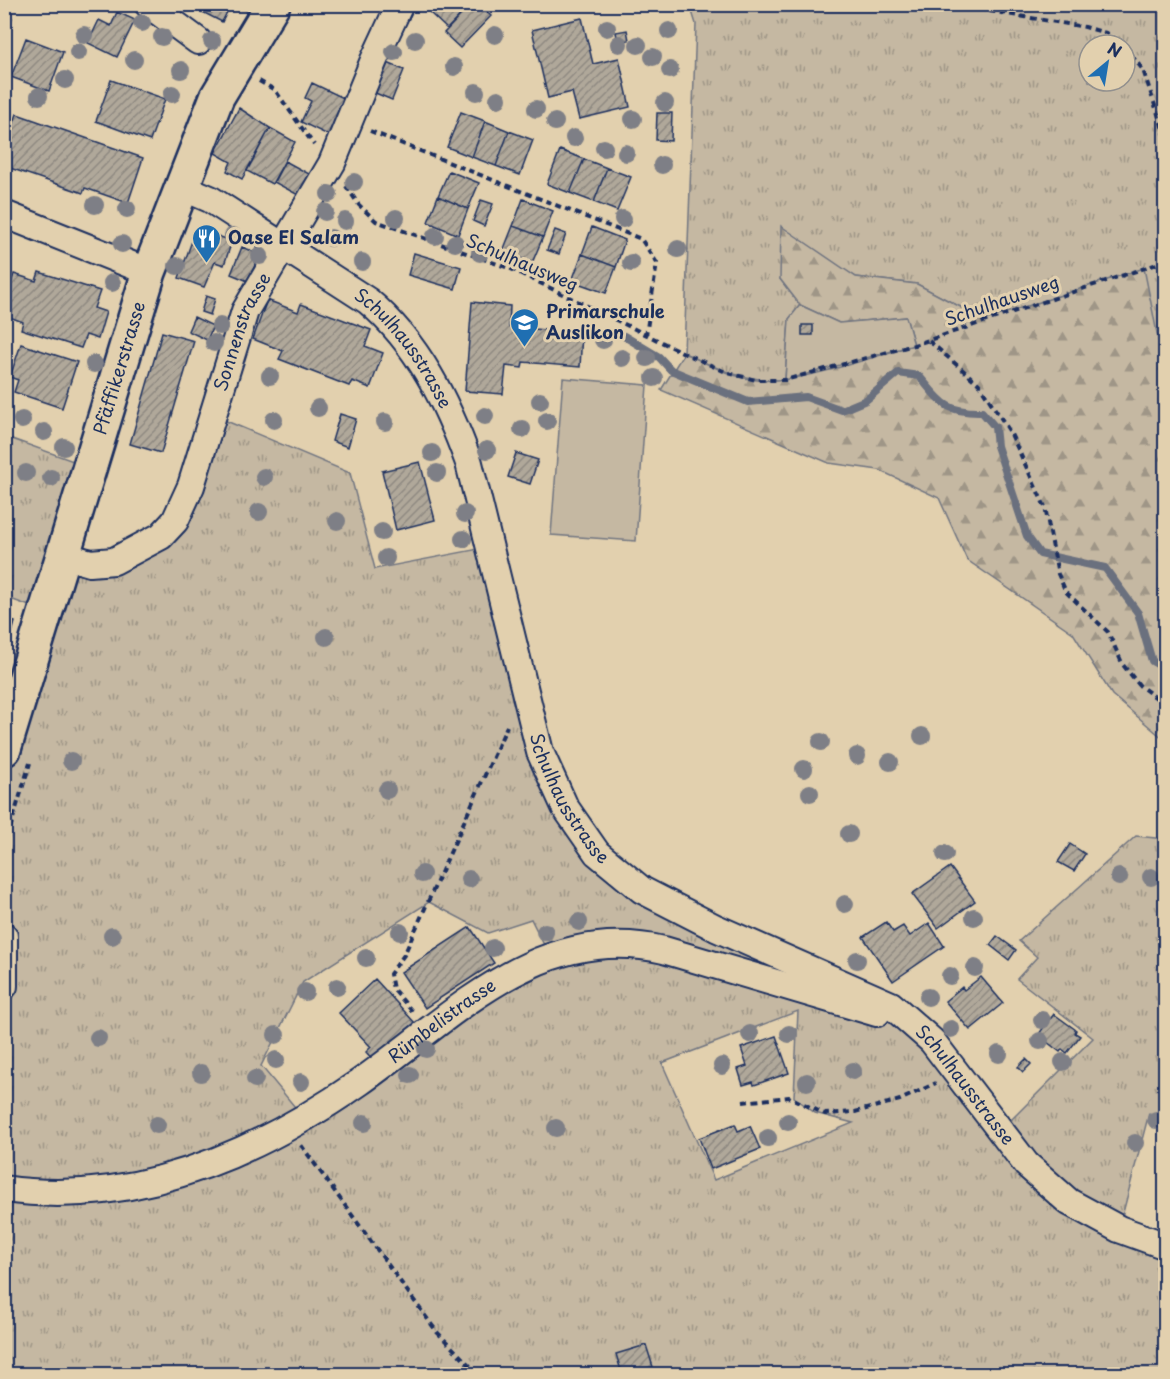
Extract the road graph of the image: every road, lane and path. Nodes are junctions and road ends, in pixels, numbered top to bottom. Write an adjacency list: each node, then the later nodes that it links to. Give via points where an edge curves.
1 (148, 4): 6 (street)
2 (273, 4): 8 (main road, Pfäffikerstrasse)
3 (400, 4): 9 (street, Sonnenstrasse)
4 (948, 4): 5 (path)
5 (1106, 33)
6 (198, 41)
7 (1137, 62): 10 (path)
8 (234, 66): 11 (path, Schulhausweg, via 275,90 324,158); 12 (main road, Pfäffikerstrasse)
9 (350, 123): 11 (street, Sonnenstrasse); 17 (path, via 641,239 657,263)
10 (1166, 138)
11 (332, 163): 14 (street, Sonnenstrasse); 17 (path, Schulhausweg, via 359,205 376,221 509,268)
12 (180, 186): 14 (street, Schulhausstrasse, via 210,199); 16 (main road, Pfäffikerstrasse)
13 (4, 214): 16 (street)
14 (283, 246): 19 (street, Sonnenstrasse, via 245,311 191,486 175,521 161,536 114,561 90,562); 20 (street, Schulhausstrasse, via 386,316 440,394 469,463)
15 (1166, 261): 18 (path, Schulhausweg)
16 (149, 272): 19 (main road, Pfäffikerstrasse)
17 (646, 335): 18 (path, Schulhausweg, via 728,373 756,380 785,380)
18 (929, 340): 21 (path, via 979,384 1010,432 1044,507 1058,574 1066,592 1108,632 1123,665 1140,686)
19 (63, 555): 22 (main road, Pfäffikerstrasse)
20 (526, 700): 25 (street, Schulhausstrasse, via 540,752 565,807 606,861 642,890 705,923); 26 (path, via 518,703 409,944 390,974 393,989)
21 (1166, 705)
22 (4, 748)
23 (4, 936): 24 (street)
24 (4, 986)
25 (891, 1005): 26 (street, Rümbelistrasse, via 883,1015 664,950 598,944 573,949 517,972 457,1007); 27 (street, Schulhausstrasse, via 932,1041)
26 (427, 1030): 29 (street, Rümbelistrasse, via 361,1082)
27 (958, 1072): 28 (path, via 900,1100 855,1112 825,1114 789,1097); 31 (street, Schulhausstrasse, via 1026,1164 1061,1194 1119,1229)
28 (743, 1102)
29 (288, 1128): 30 (street, Rümbelistrasse, via 201,1168 153,1182 61,1193); 32 (path, via 436,1332)
30 (4, 1189)
31 (1166, 1245)
32 (478, 1374)

